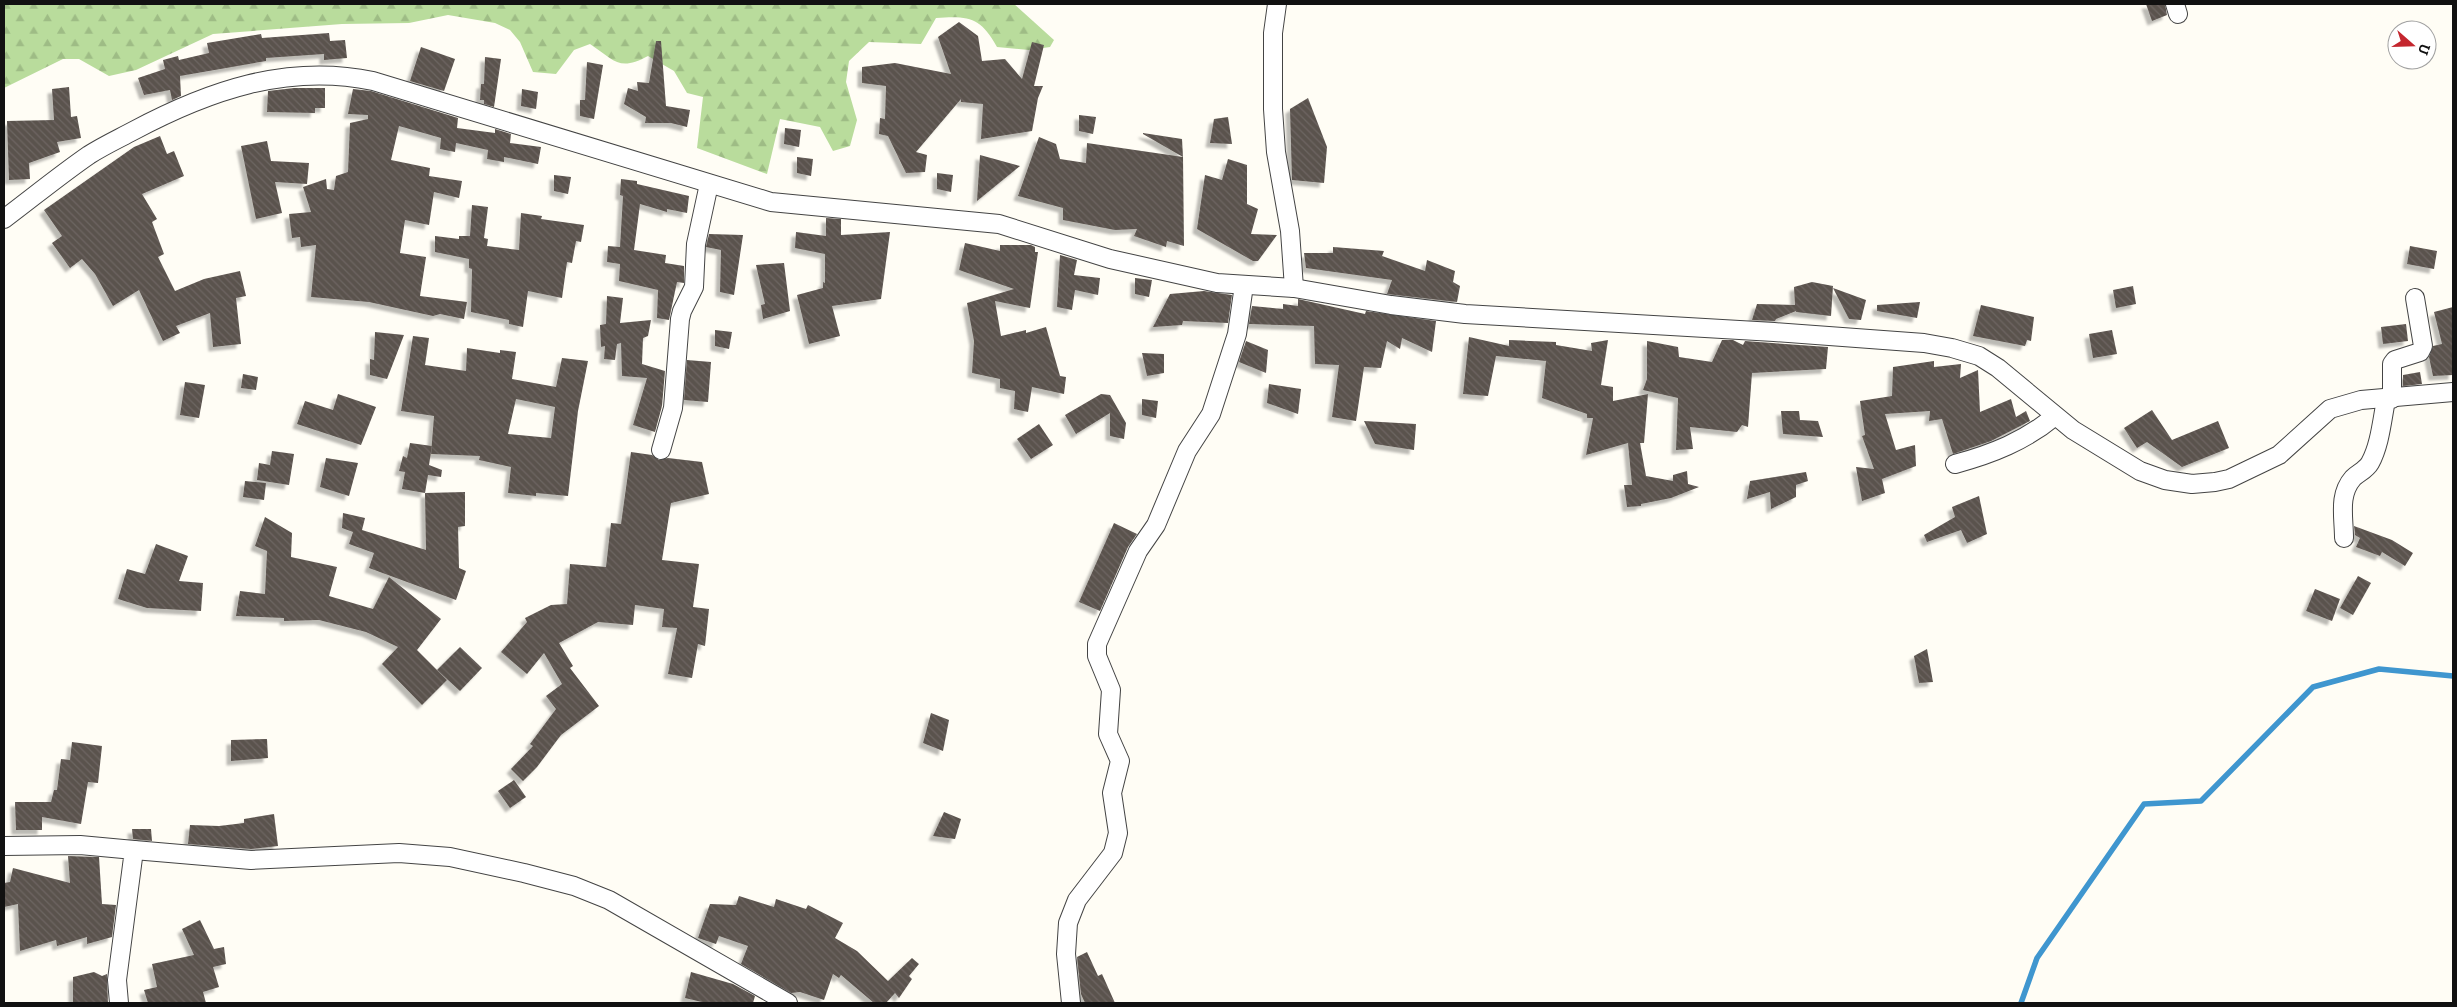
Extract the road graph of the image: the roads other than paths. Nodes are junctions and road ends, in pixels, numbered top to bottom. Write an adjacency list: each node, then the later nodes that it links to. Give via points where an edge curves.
1 (1277, 4): 5 (street, via 1273,33 1273,110 1278,165 1290,231)
2 (710, 184): 3 (street, via 373,81 344,75 295,76 239,85 161,116 91,154); 4 (street, via 791,205 999,224 1110,259 1217,283); 10 (street, via 696,244 694,288 680,320 673,408)
3 (4, 219)
4 (1244, 285): 5 (street); 17 (street, via 1237,334 1211,414 1187,451 1156,525 1138,551 1097,644 1097,656 1111,690 1108,734 1120,761 1112,793 1118,833 1113,852 1076,900 1068,923 1066,954)
5 (1294, 288): 9 (street, via 1465,314 1924,343 1979,356)
6 (2416, 298): 8 (street, via 2423,346 2420,352 2394,360)
7 (2451, 388): 8 (street)
8 (2387, 399): 9 (street, via 2361,400 2330,408 2271,460 2228,479 2192,484 2140,472); 12 (street, via 2370,463 2346,489 2342,504)
9 (2055, 416): 11 (street, via 2012,445 1990,455)
10 (660, 450)
11 (1955, 464)
12 (2344, 538)
13 (4, 846): 14 (street, via 80,845)
14 (134, 850): 15 (street, via 118,980); 16 (street, via 251,860 399,853 450,857 524,873 574,886 609,900)
15 (119, 1003)
16 (788, 1003)
17 (1071, 1003)

